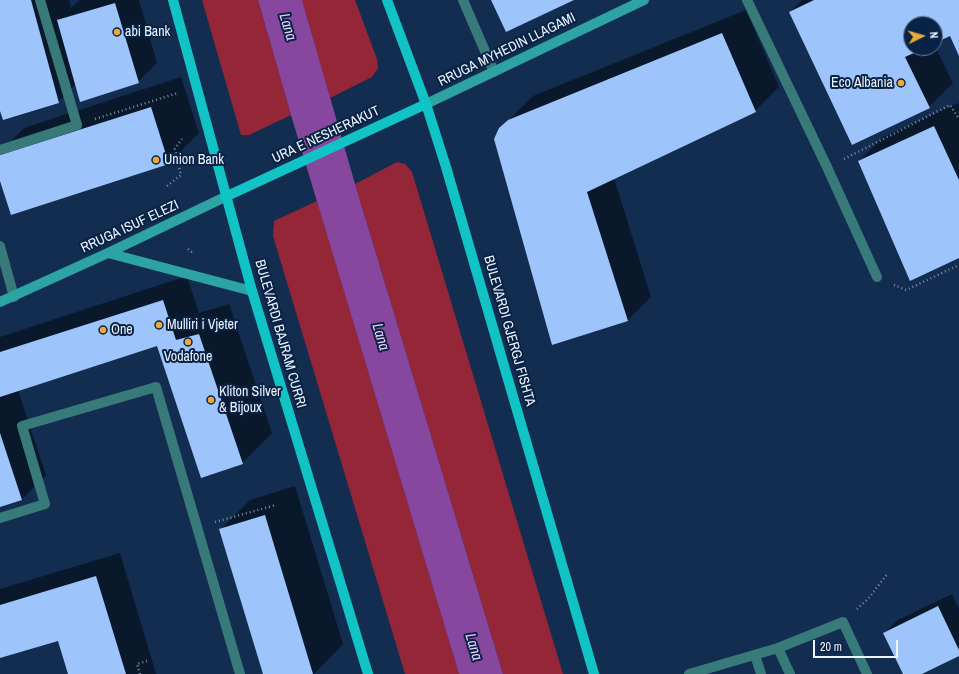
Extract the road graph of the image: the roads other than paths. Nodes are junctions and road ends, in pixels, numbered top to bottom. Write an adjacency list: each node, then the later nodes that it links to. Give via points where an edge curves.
1 (40, 0): 9 (street, via 77,125)
2 (172, 0): 11 (main road, BULEVARDI BAJRAM CURRI)
3 (387, 0): 8 (main road, BULEVARDI GJERGJ FISHTA)
4 (464, 0): 7 (street)
5 (644, 0): 7 (main road, RRUGA MYHEDIN LLAGAMI)
6 (747, 0): 14 (street)
7 (494, 72): 8 (main road, RRUGA MYHEDIN LLAGAMI)
8 (426, 104): 10 (main road, URA E NESHERAKUT); 23 (main road, BULEVARDI GJERGJ FISHTA, via 461,214)
9 (0, 150)
10 (270, 176): 11 (main road, RRUGA ISUF ELEZI)
11 (225, 197): 13 (main road, RRUGA ISUF ELEZI); 15 (main road, BULEVARDI BAJRAM CURRI)
12 (0, 246): 16 (street)
13 (108, 253): 15 (main road); 16 (main road, RRUGA ISUF ELEZI)
14 (877, 277)
15 (252, 291): 22 (main road, BULEVARDI BAJRAM CURRI)
16 (14, 296): 17 (main road, RRUGA ISUF ELEZI)
17 (0, 302)
18 (0, 518): 21 (street, via 45,504 22,426 156,387)
19 (778, 648): 20 (street); 26 (street); 27 (street, via 844,622)
20 (755, 655): 24 (street); 25 (street)
21 (240, 674)
22 (368, 674)
23 (594, 674)
24 (689, 674)
25 (761, 674)
26 (790, 674)
27 (867, 674)

